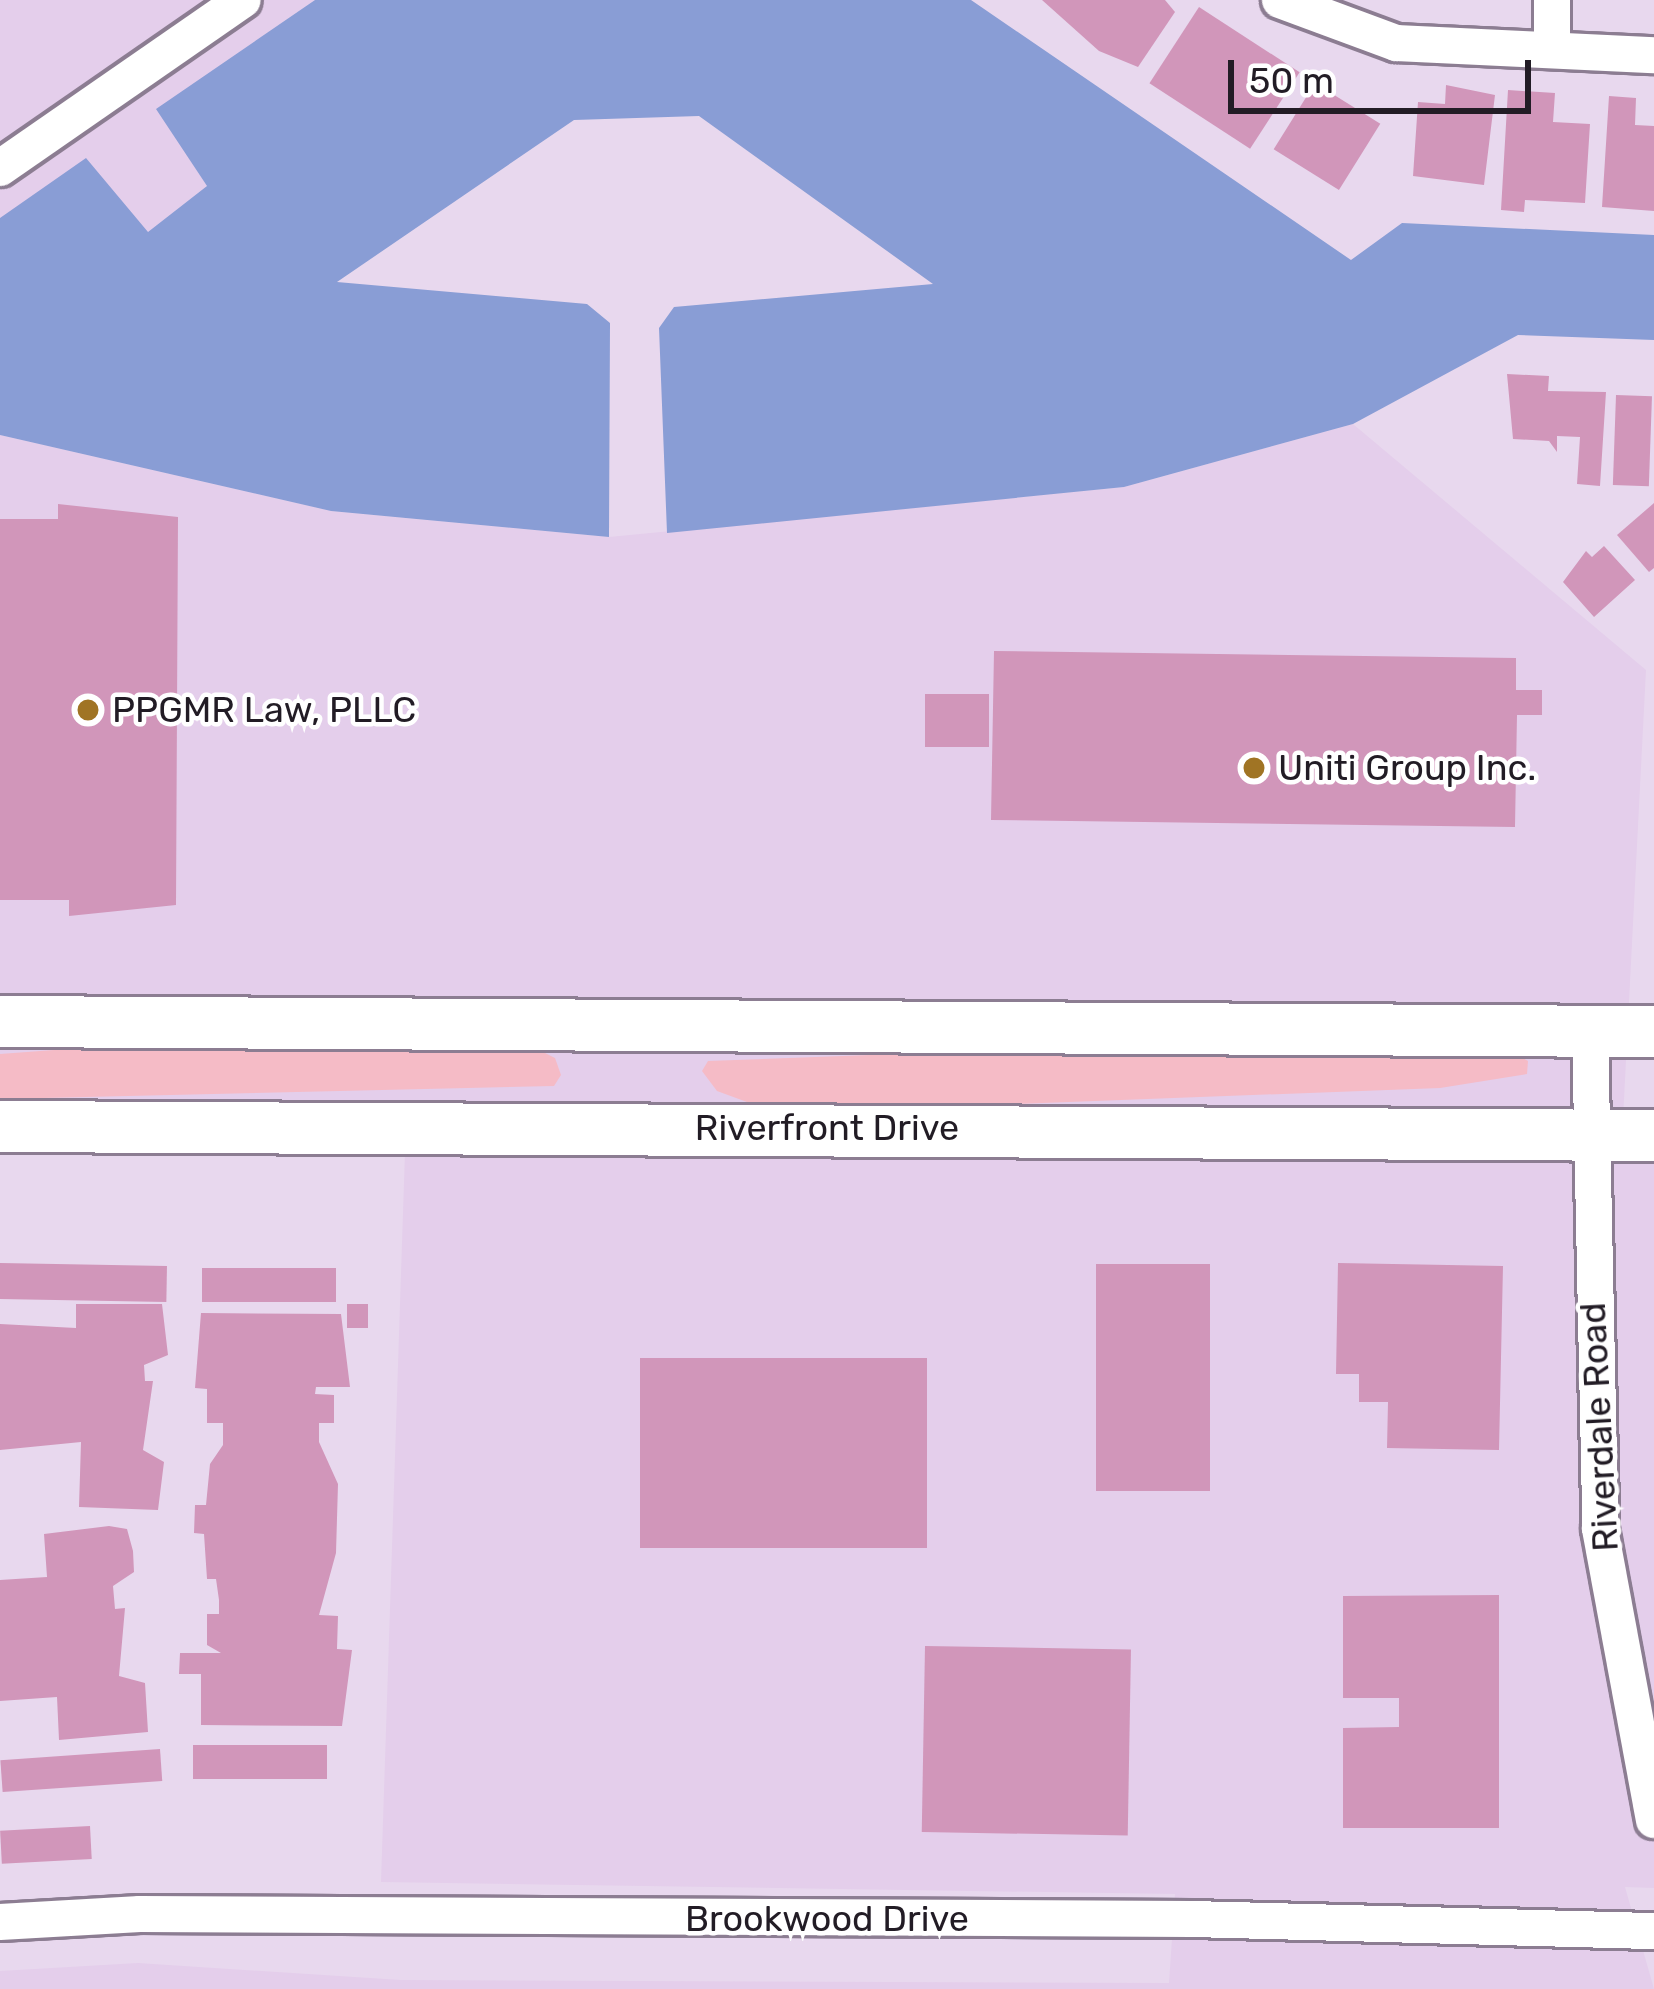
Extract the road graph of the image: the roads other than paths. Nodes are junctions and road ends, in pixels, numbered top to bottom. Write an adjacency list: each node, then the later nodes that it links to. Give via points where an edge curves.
1 (243, 0): 6 (street)
2 (1280, 0): 4 (street, via 1396,43)
3 (1552, 0): 4 (street)
4 (1552, 50): 5 (street)
5 (1654, 56)
6 (0, 168)
7 (0, 1021): 8 (street)
8 (1590, 1030): 9 (street); 12 (street, Riverdale Road)
9 (1654, 1030)
10 (0, 1126): 12 (street, Riverfront Drive)
11 (1654, 1136): 12 (street, Riverfront Drive)
12 (1588, 1137): 13 (street, Riverdale Road, via 1600,1528)
13 (1654, 1820)
14 (0, 1922): 15 (street, Brookwood Drive, via 140,1913 1192,1919)
15 (1654, 1931)

